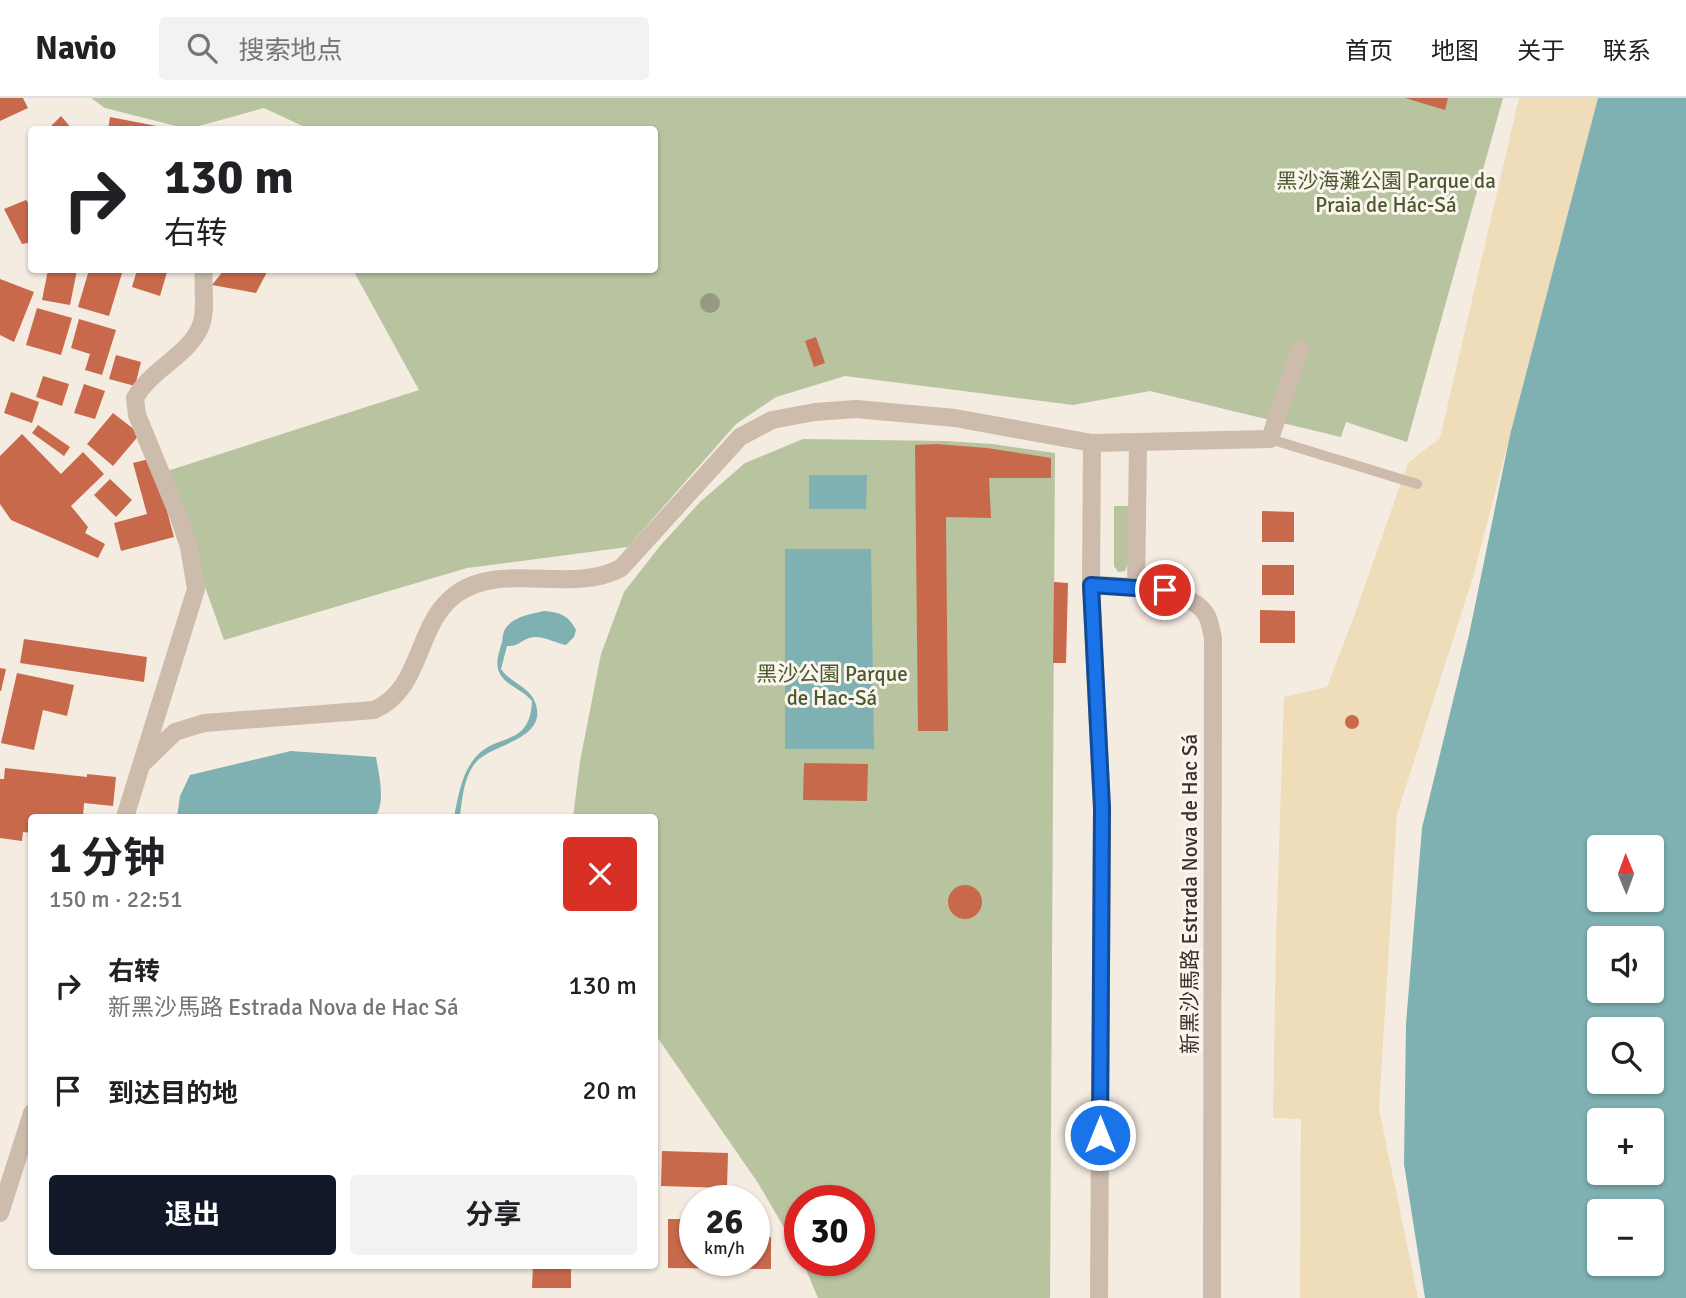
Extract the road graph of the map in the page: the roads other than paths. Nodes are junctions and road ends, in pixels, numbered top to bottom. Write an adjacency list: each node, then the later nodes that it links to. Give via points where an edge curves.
1 (204, 273): 9 (street, via 201,324 187,347 153,373 135,398 137,415 189,547 196,589)
2 (1300, 349): 3 (street)
3 (1270, 439): 5 (street); 6 (lane)
4 (1092, 443): 5 (street); 7 (street); 9 (street, via 955,418 856,409 772,420 740,437 614,572 591,579 476,583 454,595 438,613 405,683 387,705 374,710 204,723 175,732)
5 (1138, 444): 8 (street)
6 (1417, 484)
7 (1091, 585): 8 (street, 新黑沙馬路 Estrada Nova de Hac Sá); 13 (street, via 1102,808)
8 (1136, 587): 14 (street, 新黑沙馬路 Estrada Nova de Hac Sá, via 1165,590 1193,603 1207,614 1213,637)
9 (141, 765): 10 (street)
10 (126, 814)
11 (28, 1126): 12 (street)
12 (0, 1213)
13 (1099, 1298)
14 (1212, 1298)

